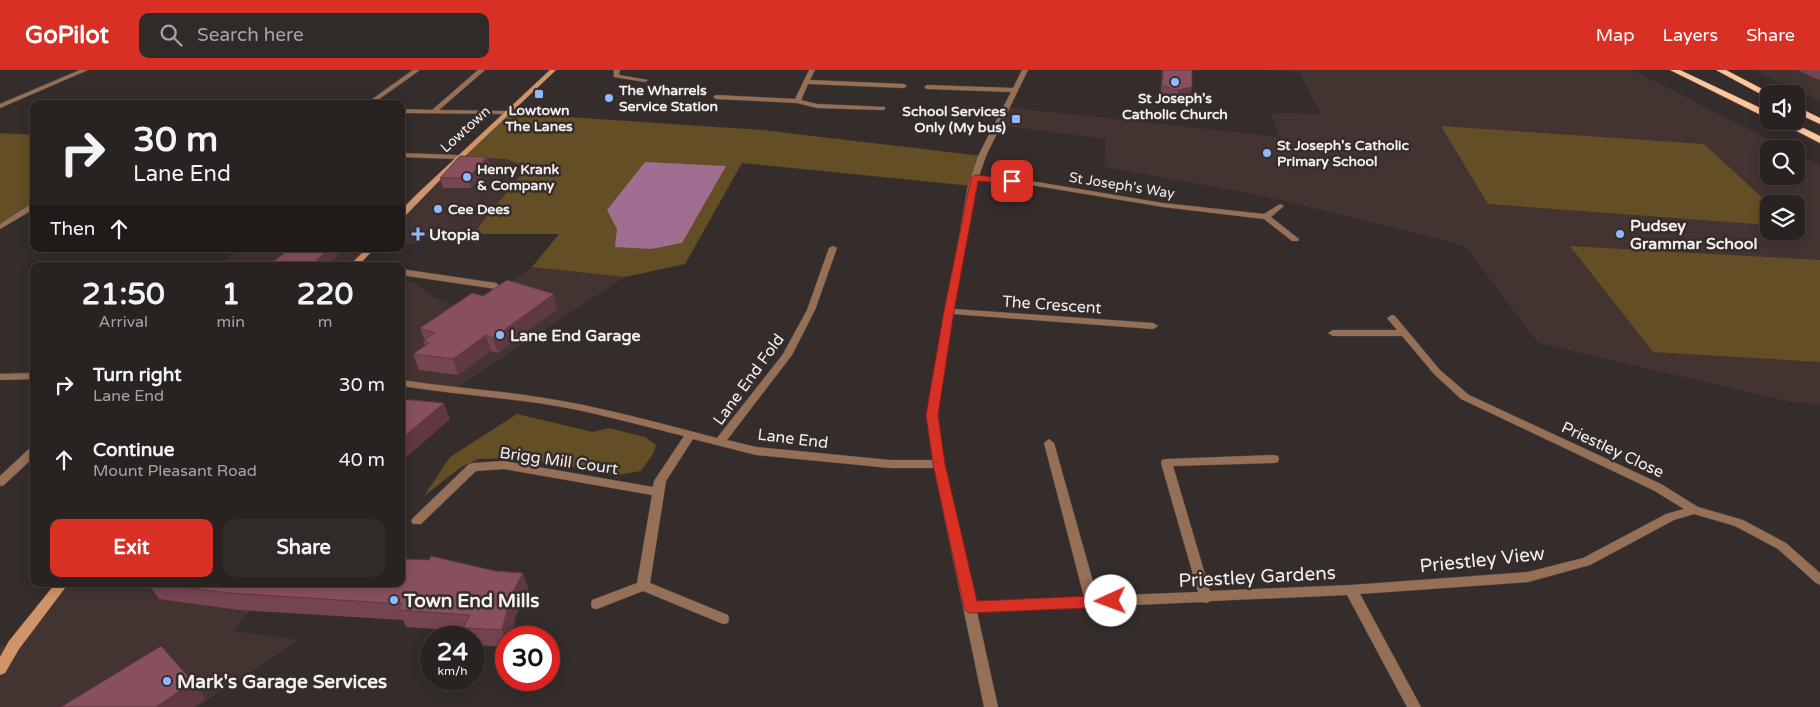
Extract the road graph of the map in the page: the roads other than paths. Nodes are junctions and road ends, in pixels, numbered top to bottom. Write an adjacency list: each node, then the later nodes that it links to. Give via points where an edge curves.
1 (75, 70): 2 (street)
2 (84, 70): 22 (street)
3 (417, 70): 19 (street)
4 (482, 70): 25 (street)
5 (553, 70): 27 (main road, Lowtown)
6 (617, 70): 12 (street, via 616,76)
7 (812, 70): 13 (street)
8 (1025, 70): 16 (street)
9 (1674, 70): 26 (highway)
10 (1693, 70): 21 (highway)
11 (1720, 70): 17 (highway)
12 (644, 80)
13 (806, 82): 14 (street); 20 (street)
14 (904, 86)
15 (926, 87): 16 (street)
16 (1014, 90): 36 (street, via 982,156)
17 (1760, 90)
18 (716, 97): 20 (street)
19 (373, 100)
20 (797, 101): 23 (street, via 817,106)
21 (1760, 104)
22 (0, 106)
23 (883, 108)
24 (405, 110): 25 (street)
25 (434, 111): 27 (street)
26 (1760, 112)
27 (507, 113): 35 (main road, Lowtown)
28 (1805, 114): 29 (highway)
29 (1820, 121)
30 (1805, 127): 32 (highway)
31 (1799, 130): 33 (highway)
32 (1820, 135)
33 (1820, 140)
34 (405, 155): 35 (street)
35 (458, 157): 39 (main road, Lowtown)
36 (975, 178): 40 (street, St Joseph's Way); 48 (street)
37 (1280, 206): 40 (street)
38 (30, 208): 41 (street)
39 (405, 211)
40 (1266, 217): 42 (street)
41 (0, 227)
42 (1295, 239)
43 (833, 248): 57 (street, Lane End Fold, via 811,310 787,355)
44 (367, 252): 45 (main road)
45 (357, 262)
46 (405, 273): 47 (street)
47 (496, 286)
48 (949, 311): 50 (street, The Crescent); 61 (street, via 932,415)
49 (1392, 318): 52 (street, Priestley Close)
50 (1153, 326)
51 (1333, 333): 52 (street)
52 (1404, 333): 64 (street, Priestley Close, via 1437,372 1465,397 1657,487)
53 (30, 376): 54 (street)
54 (0, 377)
55 (405, 384): 56 (street, Lane End, via 586,408)
56 (690, 435): 57 (street, Lane End); 63 (street, via 660,481)
57 (719, 443): 61 (street, Lane End, via 756,451 859,462)
58 (1049, 443): 71 (street)
59 (30, 454): 62 (street)
60 (1274, 459): 70 (street, via 1166,463)
61 (939, 464): 73 (street)
62 (0, 482)
63 (657, 492): 65 (street, Brigg Mill Court, via 504,465 473,468); 67 (street)
64 (1694, 510): 66 (street, Priestley Close, via 1739,523 1782,546); 69 (street, Priestley View, via 1670,517 1586,562 1528,577)
65 (417, 521)
66 (1820, 580)
67 (643, 586): 72 (street); 74 (street)
68 (60, 587): 75 (main road, via 14,645)
69 (1351, 590): 70 (street, Priestley Gardens); 77 (street, Priestley Gardens)
70 (1206, 598): 71 (street, Priestley Gardens)
71 (1092, 602): 73 (street, Priestley Gardens)
72 (597, 604)
73 (971, 607): 76 (street)
74 (724, 618)
75 (0, 669)
76 (990, 707)
77 (1414, 707)

